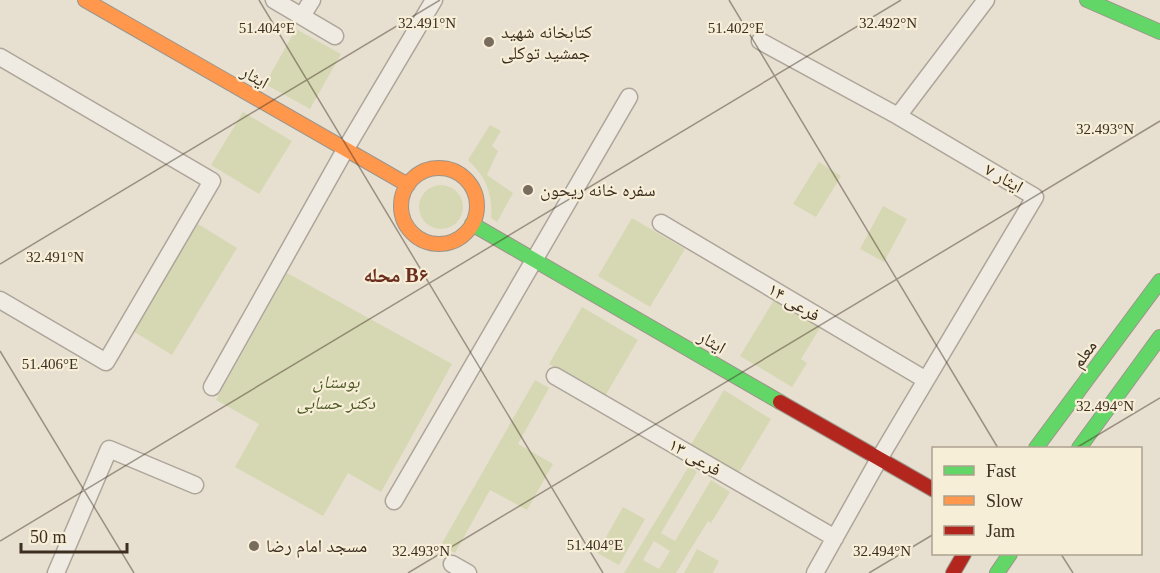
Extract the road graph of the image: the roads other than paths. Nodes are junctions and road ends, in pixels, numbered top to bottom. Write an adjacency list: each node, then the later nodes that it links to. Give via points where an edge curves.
1 (85, 0): 16 (street, ایثار)
2 (274, 0): 8 (street)
3 (312, 0): 8 (street)
4 (434, 0): 16 (street)
5 (987, 0): 15 (street)
6 (1087, 0): 10 (street)
7 (1135, 7): 9 (street)
8 (302, 16): 11 (street)
9 (1160, 27)
10 (1160, 32)
11 (335, 36)
12 (760, 41): 15 (street)
13 (0, 57): 22 (street, via 212,182 106,362)
14 (628, 97): 20 (street)
15 (898, 116): 25 (street, ایثار ۷, via 1035,196)
16 (345, 150): 17 (street, ایثار); 26 (street)
17 (408, 185): 18 (street, via 428,170 440,168 462,175 475,193 476,214); 18 (street, via 401,208 404,220 419,238 443,244 465,234)
18 (472, 224): 20 (street, ایثار)
19 (661, 224): 25 (street, فرعی ۱۴)
20 (533, 259): 29 (street, ایثار); 32 (street)
21 (1160, 281): 27 (street, معلم)
22 (0, 300)
23 (1160, 337): 28 (street)
24 (555, 376): 33 (street, فرعی ۱۳)
25 (926, 380): 29 (street, ایثار ۷)
26 (212, 387)
27 (1037, 447)
28 (1080, 447)
29 (879, 459): 31 (street, ایثار); 33 (street, ایثار ۷)
30 (195, 486): 37 (street, via 109,449)
31 (932, 489)
32 (394, 501)
33 (835, 538): 39 (street, ایثار ۷)
34 (963, 555): 40 (street)
35 (1009, 555): 41 (street)
36 (452, 564): 38 (street)
37 (56, 573)
38 (468, 573)
39 (815, 573)
40 (953, 573)
41 (997, 573)

